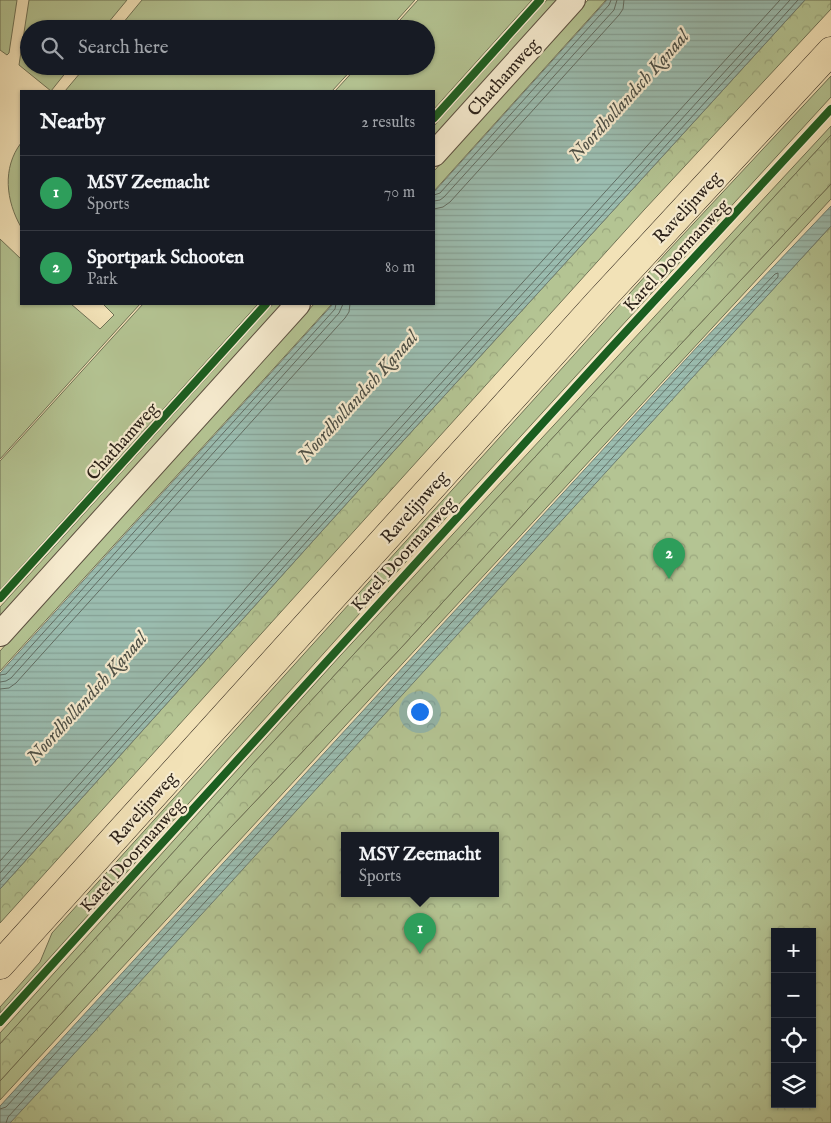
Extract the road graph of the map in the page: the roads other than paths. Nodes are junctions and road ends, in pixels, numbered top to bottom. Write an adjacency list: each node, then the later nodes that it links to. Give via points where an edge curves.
1 (572, 0): 3 (street, Chathamweg)
2 (831, 51): 6 (main road, Ravelijnweg, via 598,303)
3 (435, 153)
4 (297, 305): 5 (street)
5 (0, 634)
6 (0, 965)

